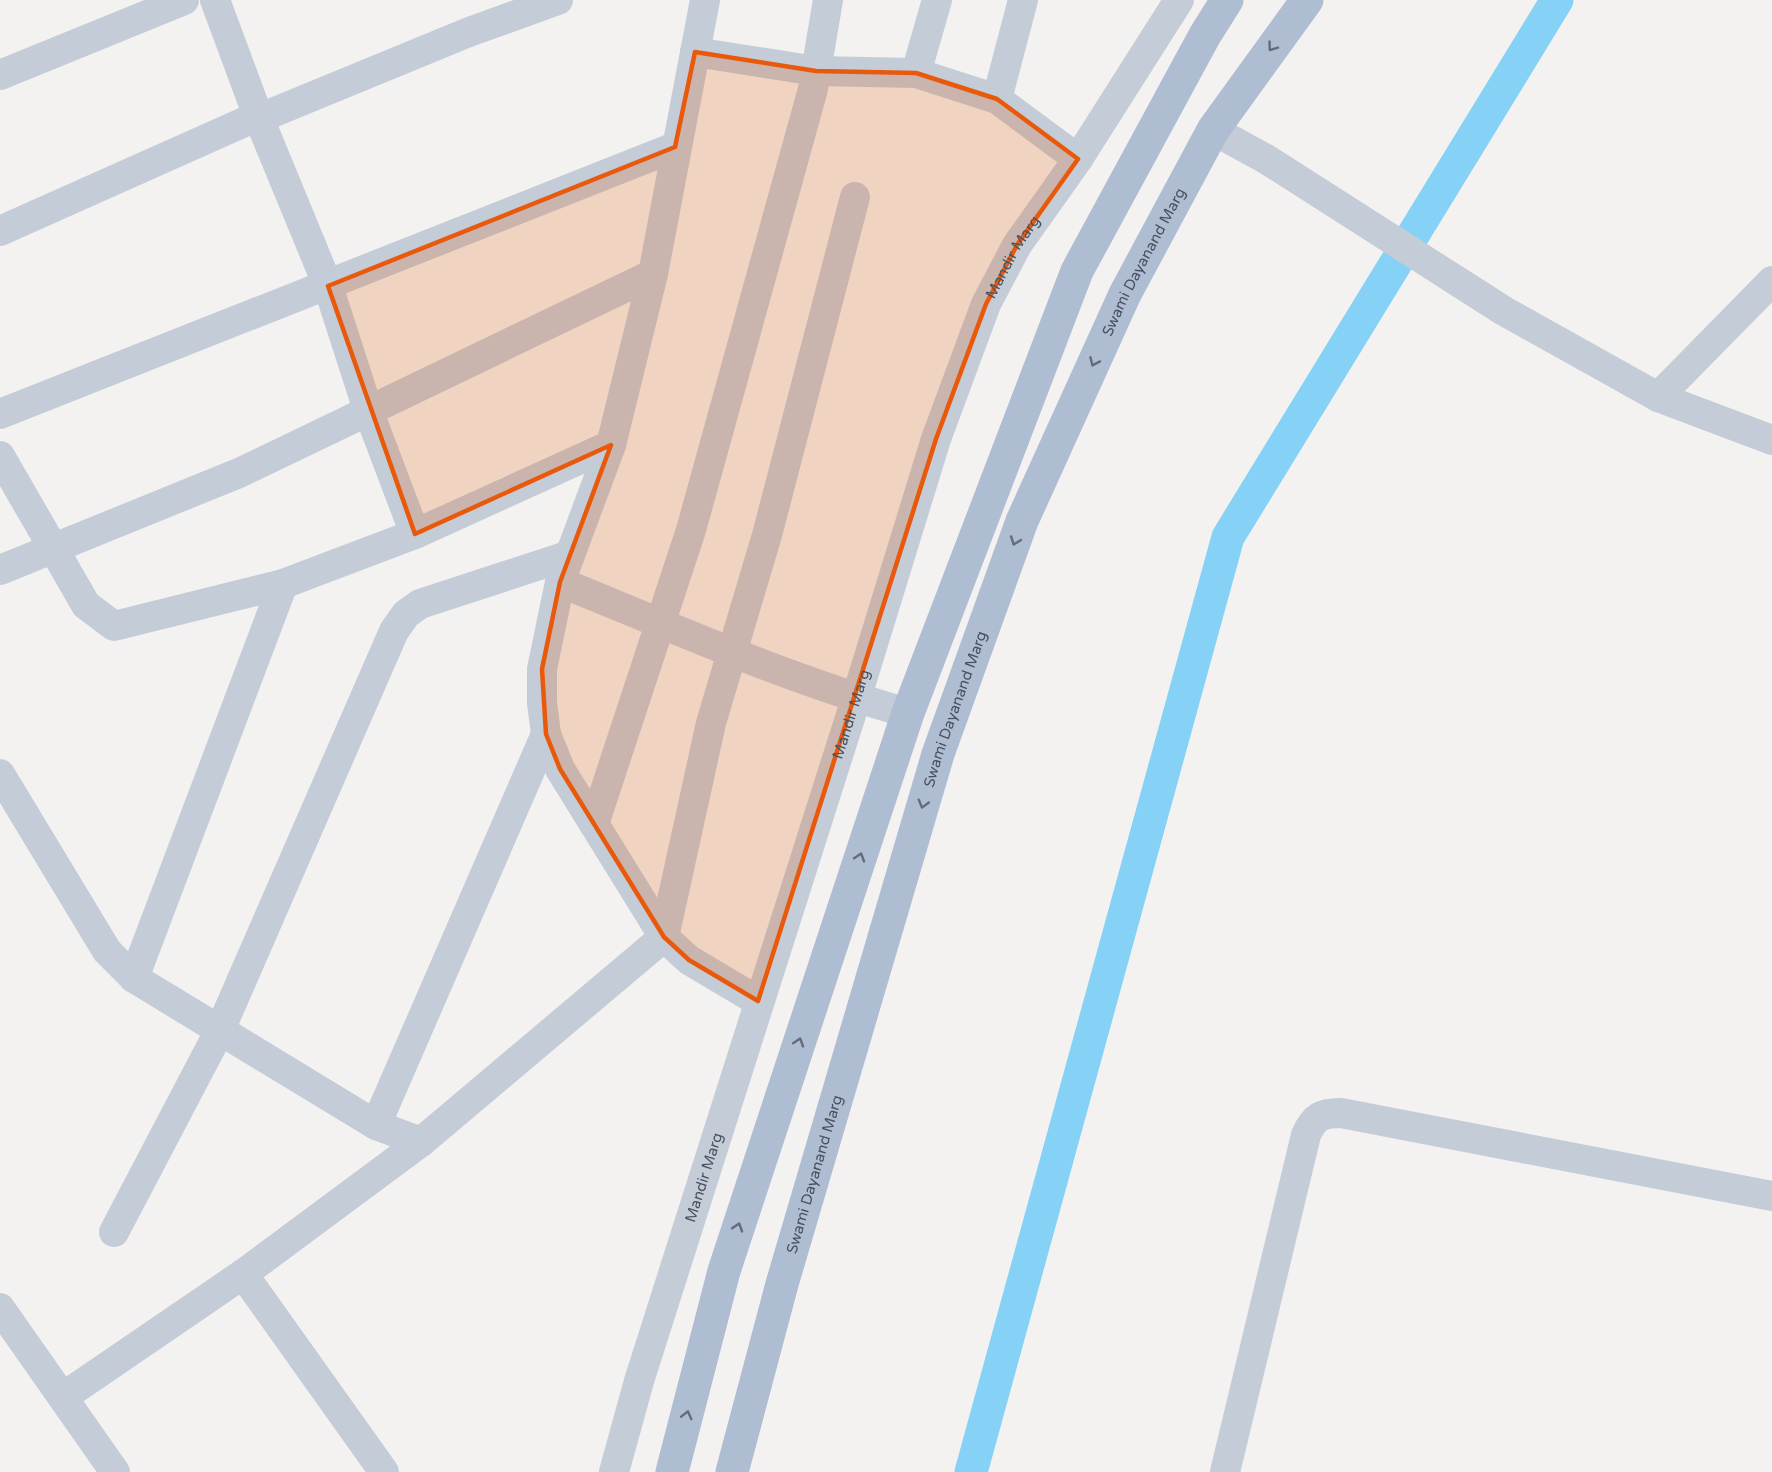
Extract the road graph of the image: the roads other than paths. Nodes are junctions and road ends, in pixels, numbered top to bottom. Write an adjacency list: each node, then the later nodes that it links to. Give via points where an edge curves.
1 (184, 0): 14 (street)
2 (215, 0): 16 (street)
3 (558, 0): 16 (street)
4 (705, 0): 11 (street)
5 (828, 0): 12 (street)
6 (937, 0): 13 (street)
7 (1023, 0): 15 (street)
8 (1179, 0): 19 (street, Mandir Marg)
9 (1227, 0): 39 (main road, via 1077,271)
10 (1307, 0): 17 (main road, Swami Dayanand Marg, one-way to 17)
11 (694, 52): 12 (street); 18 (street)
12 (816, 72): 13 (street); 36 (street, via 692,530)
13 (916, 73): 15 (street)
14 (0, 75)
15 (997, 99): 19 (street)
16 (258, 116): 21 (street); 24 (street)
17 (1213, 130): 25 (street, via 1266,159 1504,311); 58 (main road, Swami Dayanand Marg, one-way to 58, via 1125,294 1022,521 938,754 785,1272)
18 (675, 147): 22 (street); 24 (street)
19 (1078, 159): 38 (street, Mandir Marg, via 1017,245 986,304 936,439)
20 (855, 197): 37 (street, via 767,536)
21 (0, 231)
22 (653, 274): 26 (street); 29 (street)
23 (1772, 280): 25 (street)
24 (328, 286): 26 (street); 27 (street)
25 (1658, 397): 28 (street)
26 (368, 410): 31 (street); 32 (street, via 239,472)
27 (0, 414)
28 (1772, 441)
29 (611, 445): 31 (street); 33 (street)
30 (0, 456): 32 (street)
31 (415, 534): 35 (street)
32 (53, 549): 34 (street); 35 (street, via 86,605 114,626)
33 (565, 569): 36 (street); 40 (street, via 542,669); 46 (street, via 439,597 405,614 394,631)
34 (0, 570)
35 (283, 584): 44 (street)
36 (662, 623): 37 (street); 42 (street)
37 (732, 654): 38 (street); 43 (street, via 711,723)
38 (856, 699): 39 (street); 45 (street, Mandir Marg)
39 (908, 713): 57 (main road, one-way to 39, via 724,1271)
40 (546, 734): 42 (street, via 560,769); 47 (street)
41 (0, 774): 44 (street, via 107,951)
42 (594, 824): 43 (street)
43 (664, 937): 45 (street, via 688,960); 48 (street)
44 (134, 978): 46 (street)
45 (758, 1002): 56 (street, Mandir Marg)
46 (220, 1030): 47 (street); 50 (street)
47 (376, 1125): 48 (street)
48 (421, 1142): 51 (street)
49 (1772, 1196): 59 (street, via 1325,1113 1312,1120 1306,1135)
50 (114, 1232)
51 (243, 1274): 53 (street); 55 (street)
52 (0, 1308): 53 (street)
53 (63, 1397): 54 (street)
54 (115, 1472)
55 (384, 1472)
56 (614, 1472)
57 (672, 1472)
58 (732, 1472)
59 (1225, 1472)

